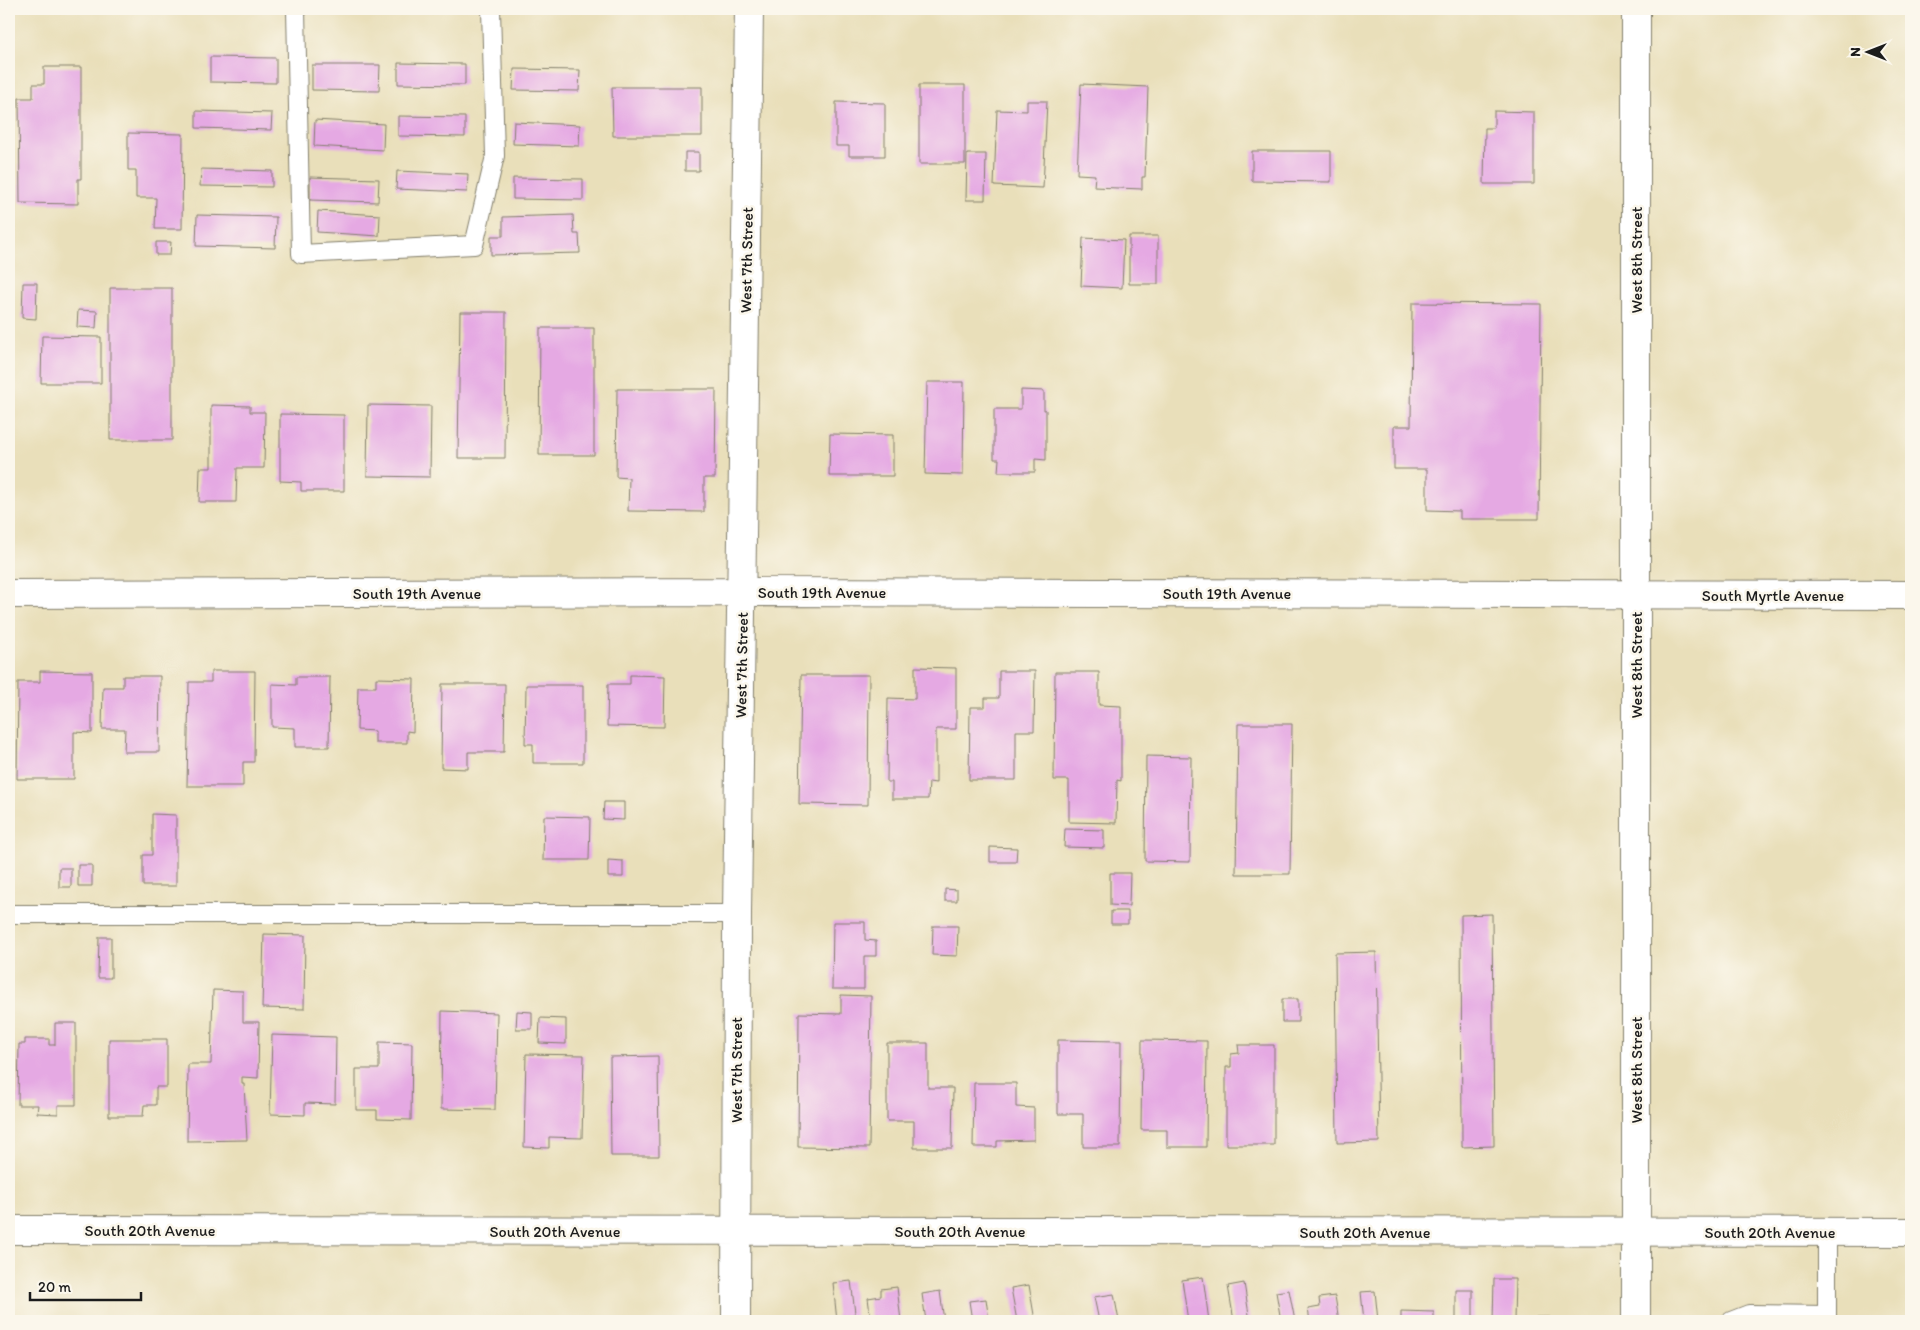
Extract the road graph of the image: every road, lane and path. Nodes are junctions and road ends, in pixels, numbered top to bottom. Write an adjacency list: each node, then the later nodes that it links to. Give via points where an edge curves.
1 (296, 9): 2 (lane, via 301,254 474,245 495,156)
2 (491, 9)
3 (749, 9): 5 (street, West 7th Street)
4 (1636, 9): 7 (street, West 8th Street)
5 (742, 592): 6 (street, South 19th Avenue); 7 (street, South 19th Avenue); 10 (street, West 7th Street)
6 (9, 594)
7 (1636, 594): 8 (street, South Myrtle Avenue); 13 (street, West 8th Street)
8 (1911, 594)
9 (9, 914): 10 (lane)
10 (737, 914): 12 (street, West 7th Street)
11 (9, 1230): 12 (street, South 20th Avenue)
12 (736, 1231): 13 (street, South 20th Avenue); 17 (street, West 7th Street)
13 (1636, 1232): 14 (street, South 20th Avenue); 18 (street, West 8th Street)
14 (1827, 1232): 15 (street, South 20th Avenue); 16 (lane)
15 (1911, 1232)
16 (1827, 1318): 19 (lane, via 1749,1314)
17 (736, 1321)
18 (1636, 1321)
19 (1731, 1321)

